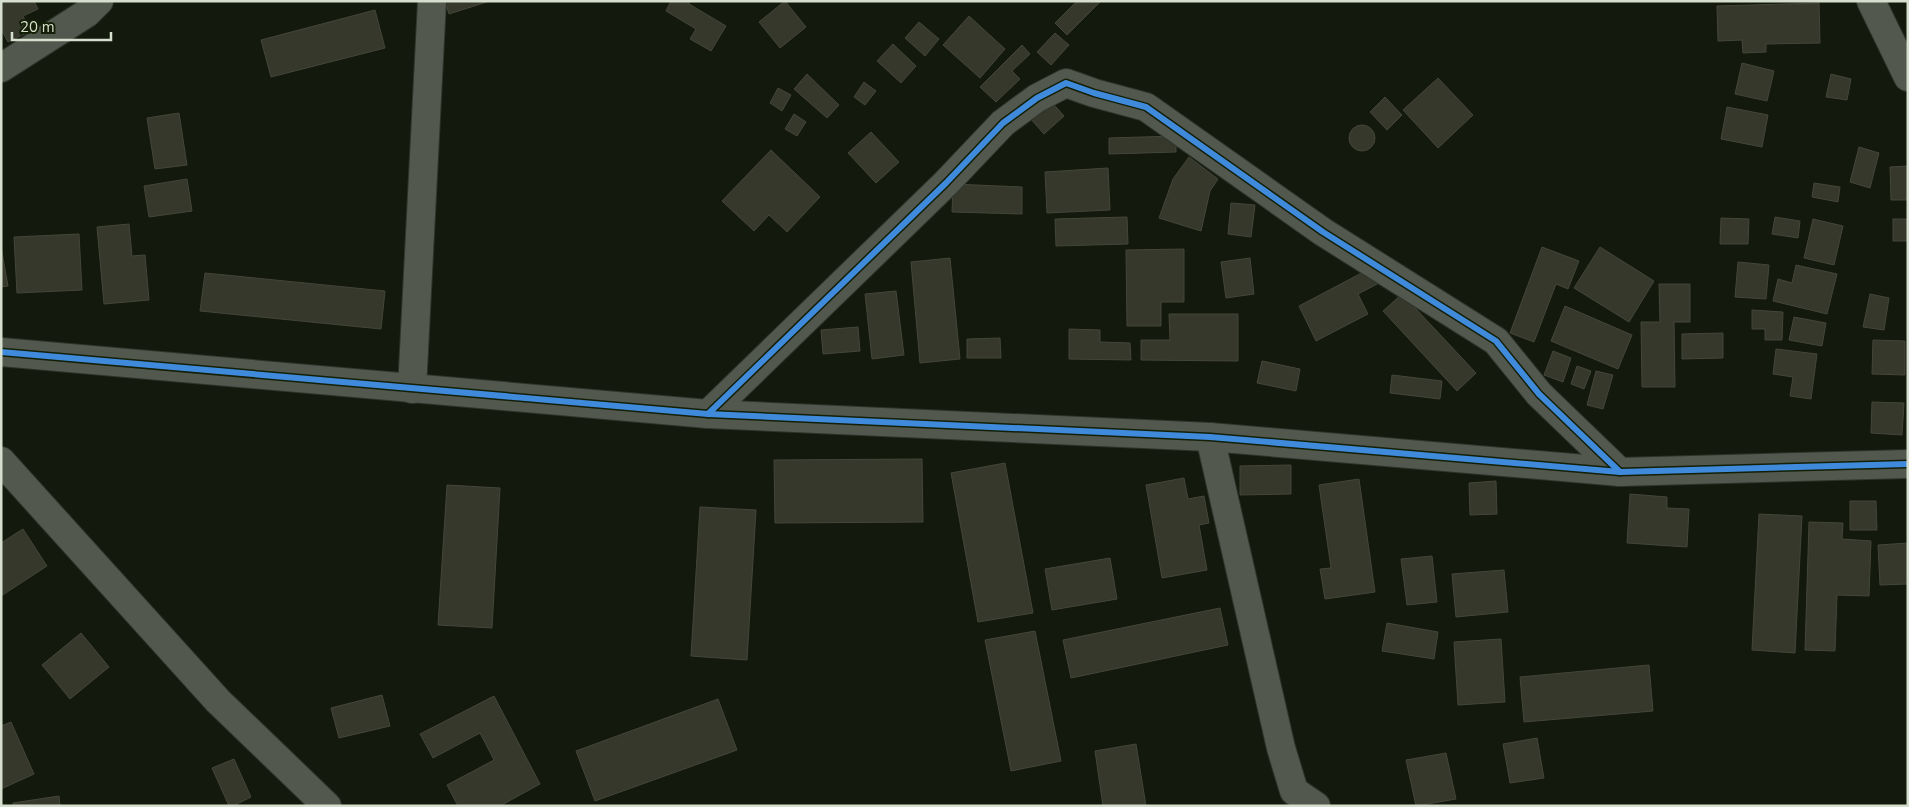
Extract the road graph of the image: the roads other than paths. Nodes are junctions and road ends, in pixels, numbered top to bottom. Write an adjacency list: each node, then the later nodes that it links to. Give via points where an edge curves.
1 (99, 1): 4 (street, via 86,14)
2 (432, 1): 7 (street)
3 (1871, 1): 5 (street)
4 (1, 68)
5 (1908, 77)
6 (1, 352): 7 (street)
7 (412, 389): 8 (street)
8 (708, 414): 9 (street); 12 (street, via 946,183 1003,123 1037,98 1066,83 1146,107 1323,232 1496,341 1540,394)
9 (1210, 437): 12 (street); 14 (street, via 1281,748 1294,790)
10 (1, 461): 13 (street, via 218,701)
11 (1908, 464): 12 (street)
12 (1620, 472)
13 (328, 806)
14 (1316, 806)

